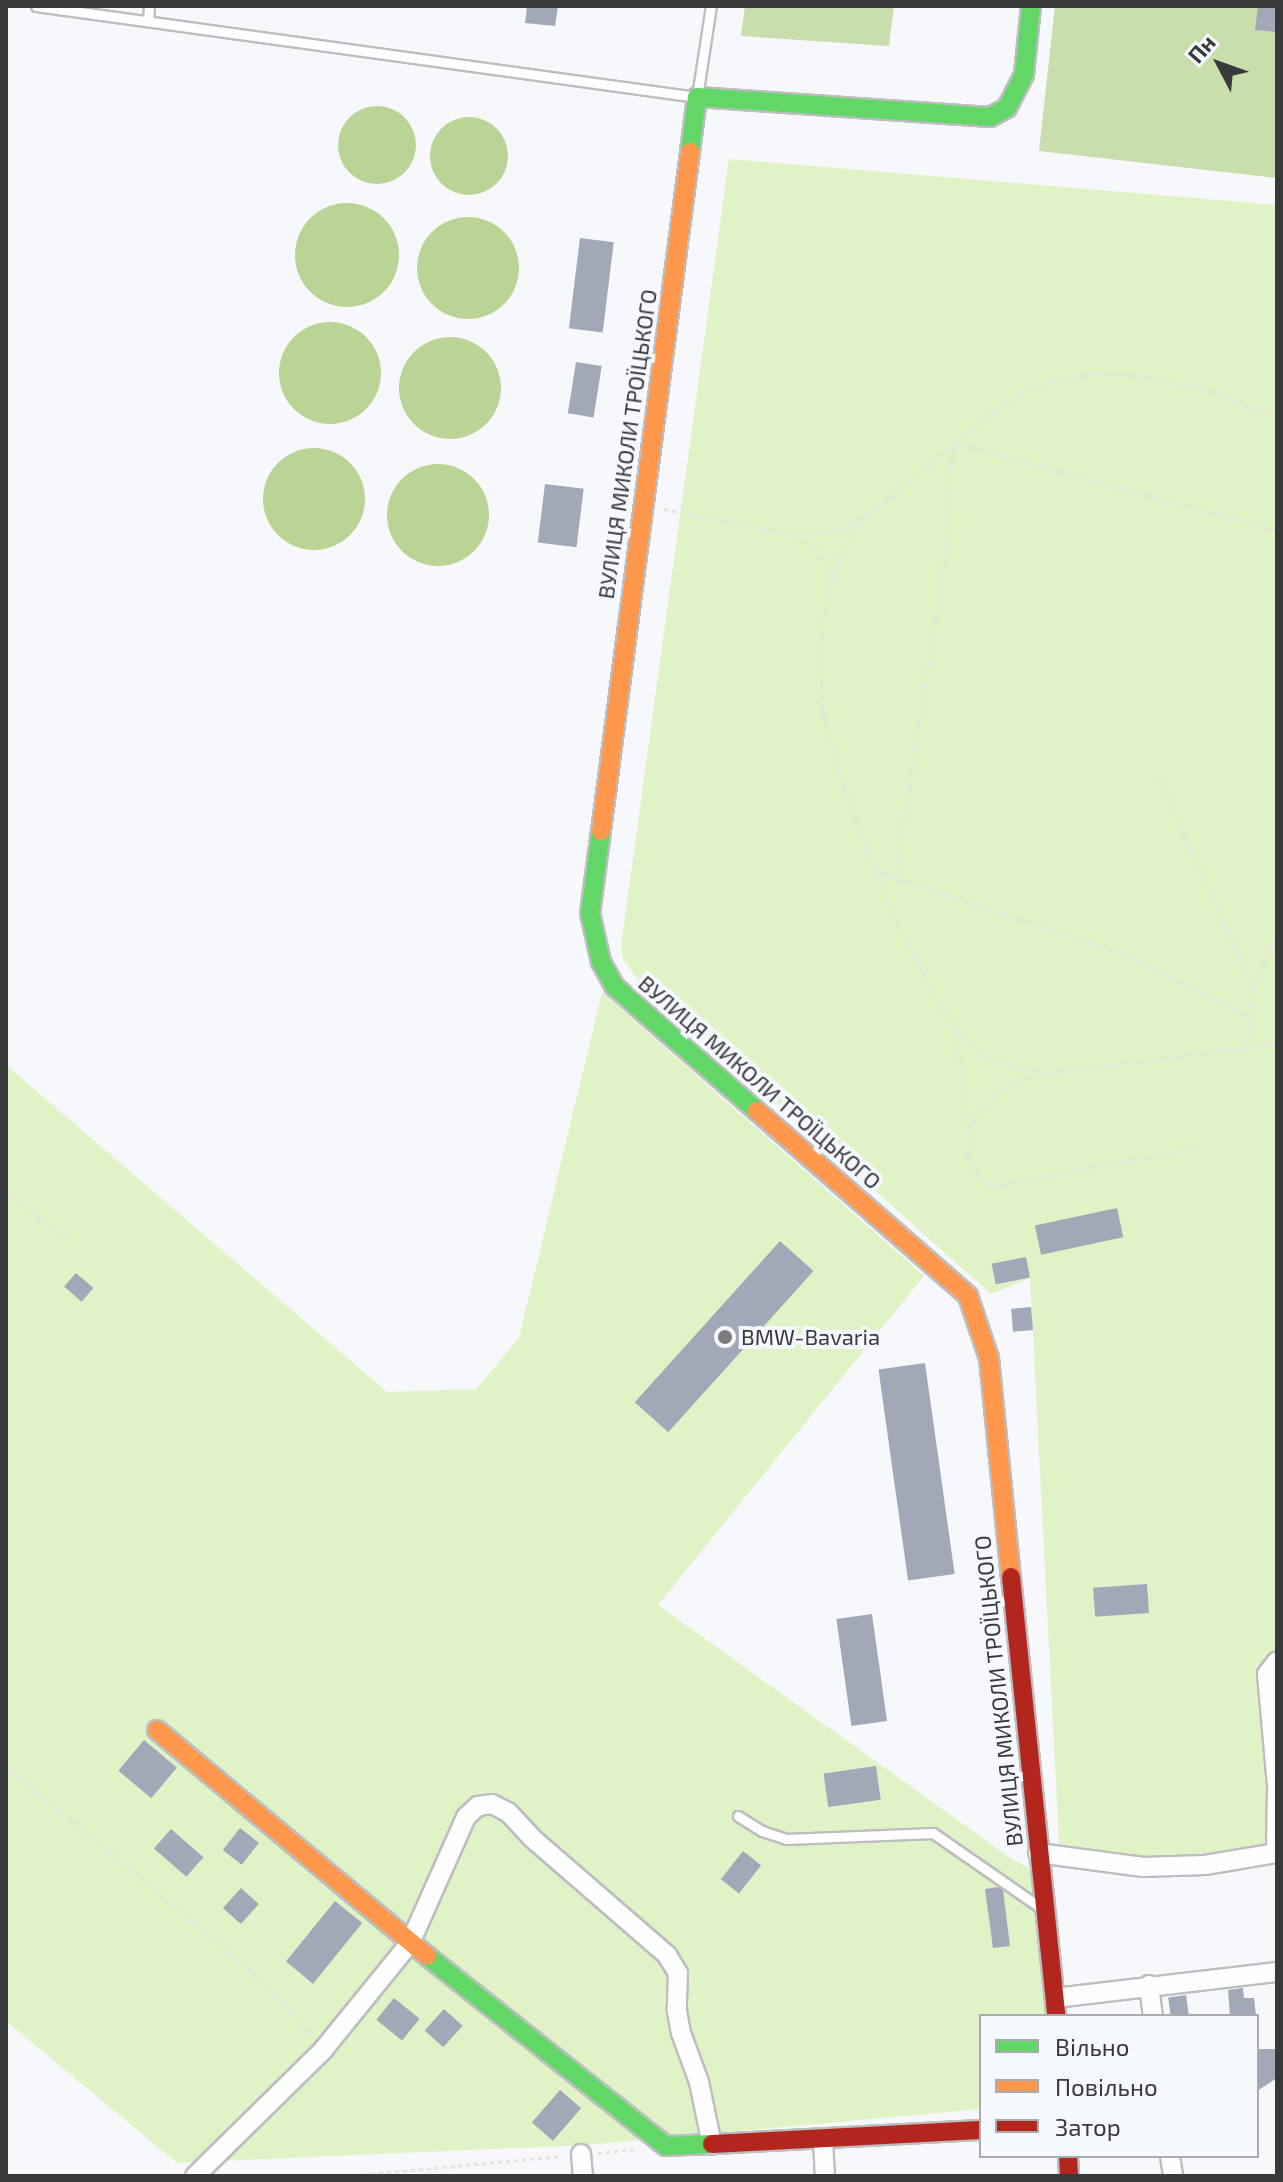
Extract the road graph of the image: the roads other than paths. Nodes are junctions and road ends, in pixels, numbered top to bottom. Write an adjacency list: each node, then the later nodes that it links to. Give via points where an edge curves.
1 (36, 6): 5 (lane)
2 (149, 6): 5 (lane)
3 (711, 6): 6 (lane)
4 (1031, 6): 6 (street, via 1024,74 1007,108 990,117)
5 (148, 21): 6 (lane)
6 (697, 97): 10 (street, ВУЛИЦЯ МИКОЛИ ТРОЇЦЬКОГО, via 591,893 594,937 615,987 639,1011 968,1296 989,1358)
7 (1277, 1661): 11 (street, via 1267,1674)
8 (157, 1730): 13 (street)
9 (738, 1816): 12 (lane, via 786,1839 933,1833)
10 (1038, 1853): 11 (street, via 1143,1867 1205,1865); 12 (street, ВУЛИЦЯ МИКОЛИ ТРОЇЦЬКОГО)
11 (1277, 1853)
12 (1045, 1910): 16 (street, ВУЛИЦЯ МИКОЛИ ТРОЇЦЬКОГО)
13 (410, 1943): 20 (street, via 666,2146); 20 (street, via 466,1817 478,1806 492,1804 508,1812 667,1955 678,1973 681,2033 699,2082); 22 (street, via 323,2050)
14 (1277, 1972): 15 (street)
15 (1149, 1985): 16 (street); 17 (street)
16 (1056, 2007)
17 (1153, 2014)
18 (979, 2130): 19 (street)
19 (823, 2140): 20 (street); 24 (street)
20 (712, 2145)
21 (581, 2154): 23 (street)
22 (195, 2176)
23 (583, 2176)
24 (825, 2176)

